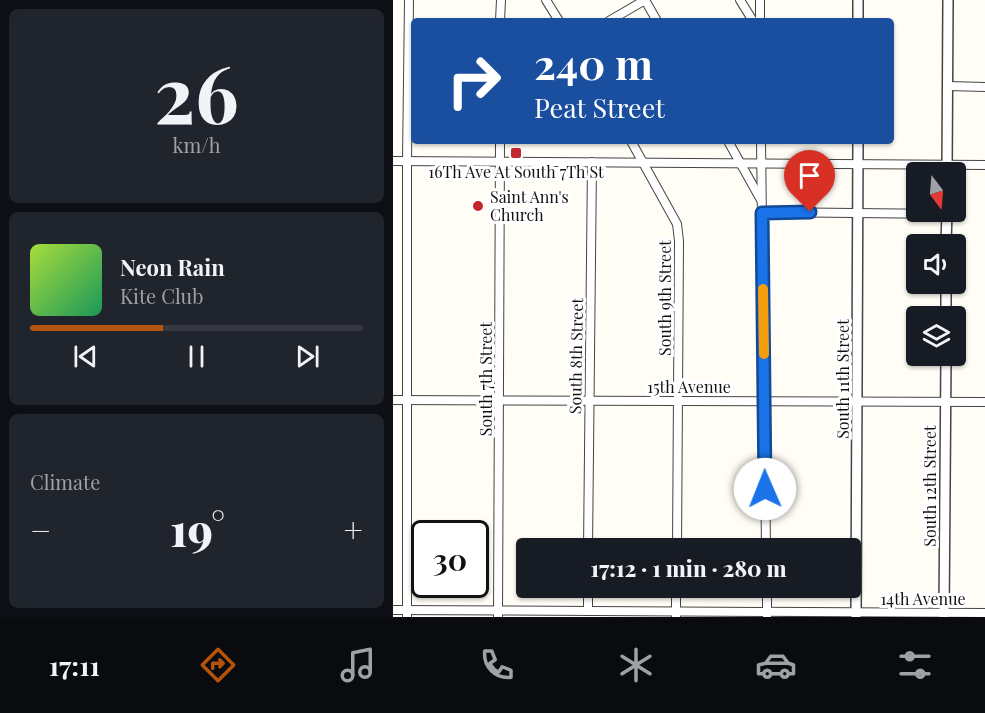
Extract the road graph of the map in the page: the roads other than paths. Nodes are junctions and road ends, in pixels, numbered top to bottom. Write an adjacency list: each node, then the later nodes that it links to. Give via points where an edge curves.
1 (409, 0): 24 (street)
2 (501, 0): 9 (street)
3 (546, 0): 10 (street)
4 (645, 0): 11 (street); 12 (street)
5 (740, 0): 13 (street)
6 (760, 0): 14 (street)
7 (858, 0): 15 (street)
8 (948, 0): 16 (street)
9 (501, 18)
10 (557, 18)
11 (614, 18)
12 (655, 18)
13 (751, 18)
14 (760, 18)
15 (858, 18)
16 (948, 86): 17 (street); 27 (street)
17 (985, 87)
18 (500, 144): 25 (street, South 7th Street)
19 (633, 144): 28 (street, South 9th Street)
20 (730, 144): 29 (street)
21 (761, 144): 30 (street)
22 (858, 144): 31 (street, South 11th Street)
23 (393, 161): 24 (street)
24 (407, 161): 25 (street); 41 (street)
25 (500, 162): 26 (street); 42 (street, South 7th Street)
26 (592, 162): 28 (street); 43 (street, South 8th Street)
27 (947, 162)
28 (644, 163): 29 (street); 44 (street, South 9th Street, via 677,225)
29 (741, 163): 30 (street); 35 (street)
30 (762, 164): 31 (street); 35 (street)
31 (858, 164): 33 (street); 36 (street, South 11th Street)
32 (985, 165): 34 (street)
33 (906, 167)
34 (966, 167)
35 (762, 202): 37 (street)
36 (858, 212): 37 (street); 38 (street); 46 (street, South 11th Street)
37 (762, 213): 45 (street)
38 (906, 213)
39 (946, 366): 47 (street, South 12th Street)
40 (393, 400): 41 (street, 15th Avenue)
41 (407, 400): 42 (street, 15th Avenue); 58 (street)
42 (499, 400): 43 (street, 15th Avenue); 59 (street, South 7th Street)
43 (589, 400): 44 (street, 15th Avenue); 49 (street, South 8th Street)
44 (678, 401): 45 (street, 15th Avenue); 50 (street, South 9th Street)
45 (764, 401): 46 (street, 15th Avenue); 51 (street)
46 (858, 401): 47 (street, 15th Avenue); 63 (street, South 11th Street)
47 (945, 402): 48 (street, 15th Avenue); 64 (street, South 12th Street)
48 (985, 402)
49 (588, 538)
50 (677, 538)
51 (766, 538)
52 (588, 598): 56 (street)
53 (677, 598): 61 (street)
54 (767, 598): 62 (street)
55 (393, 610): 58 (street, 14th Avenue)
56 (588, 611): 60 (street, 14th Avenue); 61 (street, 14th Avenue)
57 (985, 613): 64 (street, 14th Avenue)
58 (407, 614): 59 (street, 14th Avenue)
59 (498, 614): 60 (street, 14th Avenue)
60 (549, 614)
61 (676, 614): 62 (street, 14th Avenue)
62 (767, 614): 63 (street, 14th Avenue)
63 (856, 615): 64 (street, 14th Avenue)
64 (944, 615)

